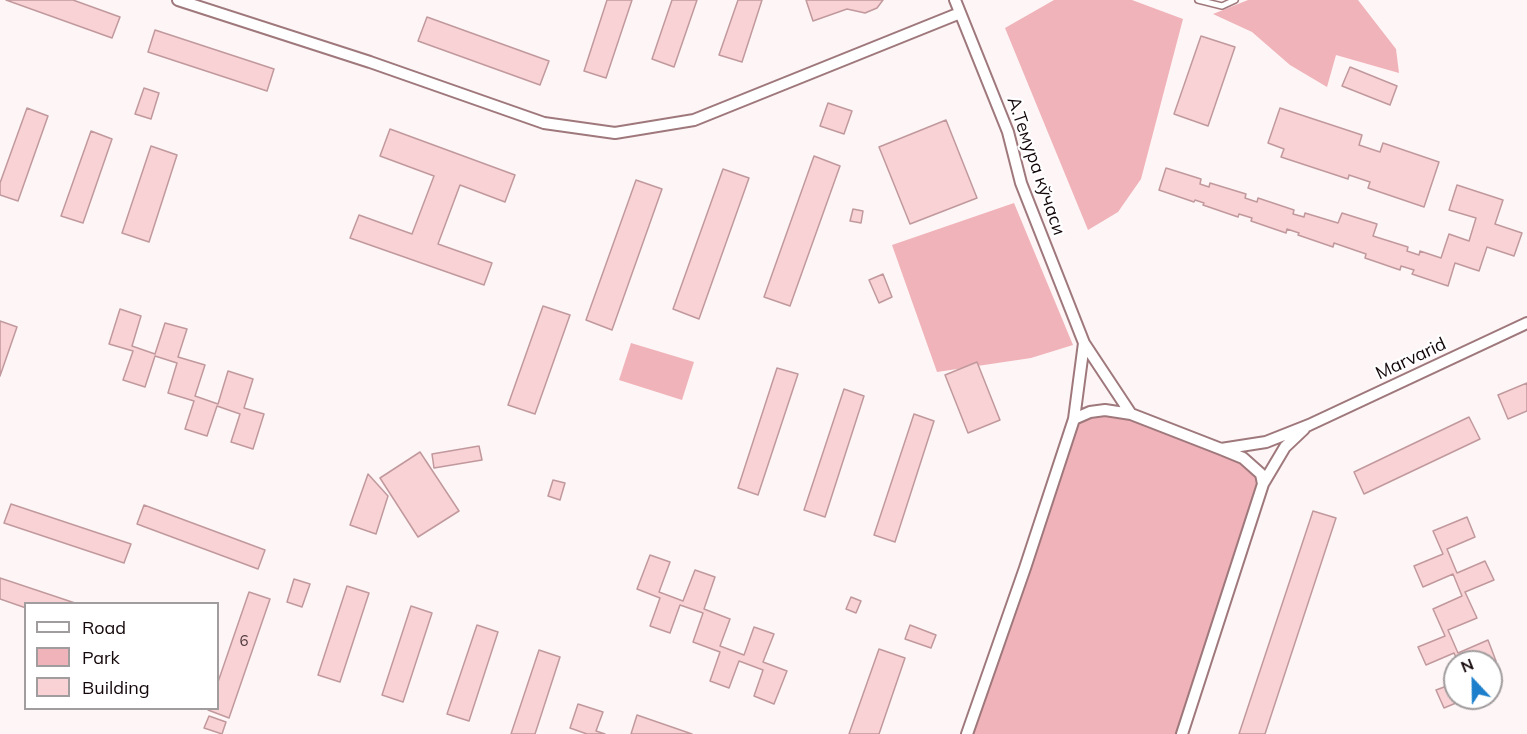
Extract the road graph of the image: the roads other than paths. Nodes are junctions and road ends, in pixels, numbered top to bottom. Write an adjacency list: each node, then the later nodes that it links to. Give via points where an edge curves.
1 (178, 0): 5 (street, via 544,123 615,133 694,120)
2 (955, 0): 5 (street, А.Темура кўчаси)
3 (1235, 0): 4 (lane, via 1222,6)
4 (1202, 1)
5 (960, 13): 7 (street, А.Темура кўчаси, via 1008,132 1021,183)
6 (1527, 323): 10 (street, Marvarid)
7 (1084, 343): 8 (street, А.Темура кўчаси); 9 (street)
8 (1131, 414): 9 (street, via 1105,410); 11 (street)
9 (1074, 419): 13 (street)
10 (1309, 425): 11 (street, via 1266,442); 12 (street, via 1285,447)
11 (1221, 449): 12 (street, via 1255,467)
12 (1263, 484): 14 (street)
13 (967, 734)
14 (1182, 734)

